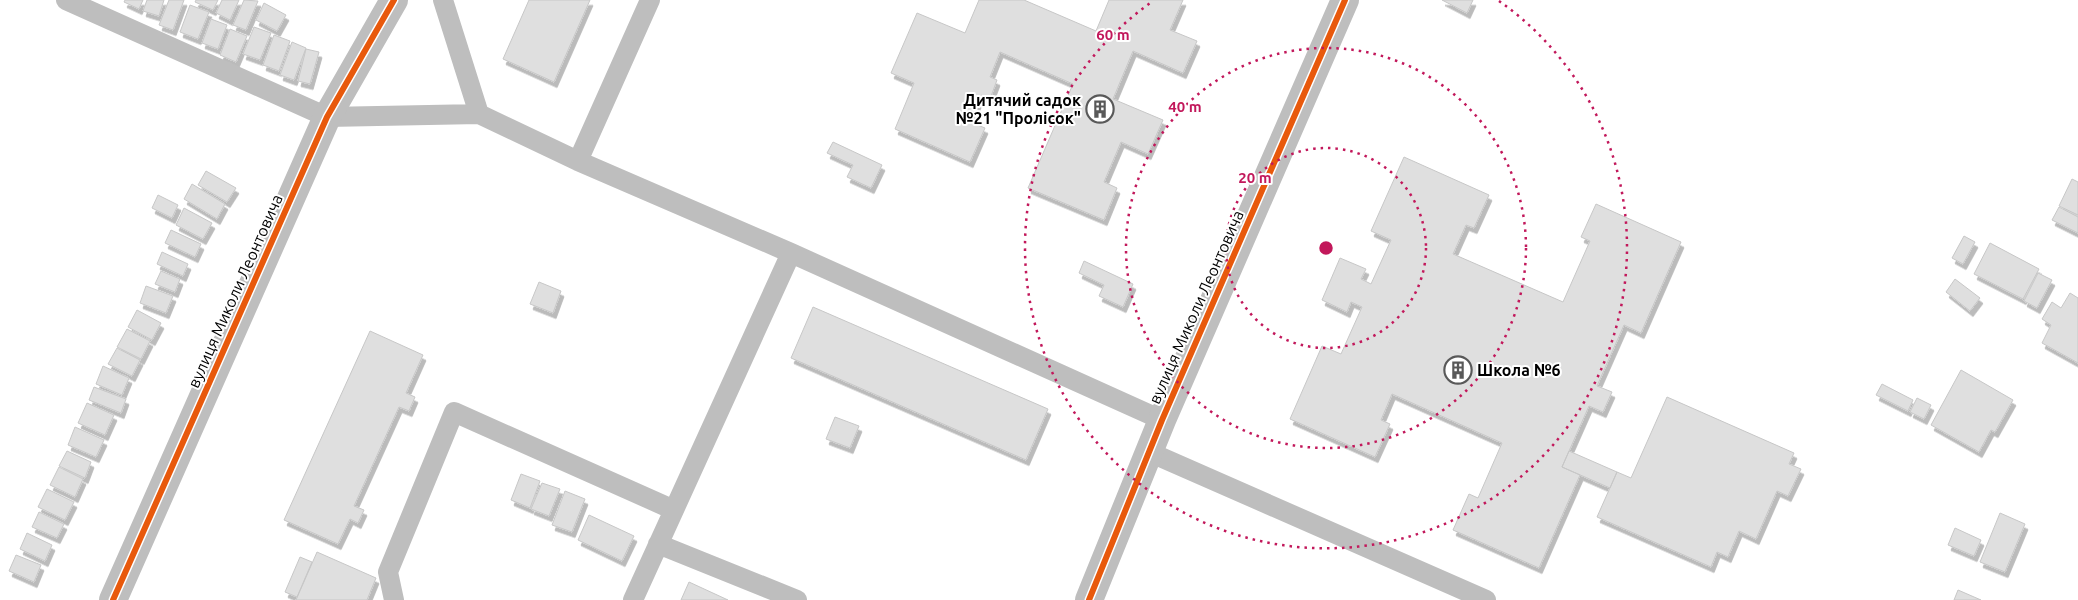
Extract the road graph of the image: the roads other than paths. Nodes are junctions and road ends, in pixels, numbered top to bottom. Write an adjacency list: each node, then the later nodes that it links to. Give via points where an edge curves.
1 (66, 0): 7 (lane)
2 (394, 0): 7 (street, вулиця Миколи Леонтовича)
3 (443, 0): 6 (lane)
4 (650, 0): 8 (lane)
5 (1345, 0): 10 (street, вулиця Миколи Леонтовича)
6 (479, 114): 7 (lane); 8 (lane)
7 (327, 117): 14 (street, вулиця Миколи Леонтовича)
8 (578, 161): 9 (lane)
9 (792, 254): 10 (lane); 12 (lane)
10 (1162, 420): 11 (street, вулиця Миколи Леонтовича)
11 (1149, 452): 18 (street, вулиця Миколи Леонтовича); 19 (lane)
12 (674, 510): 13 (lane); 15 (lane, via 454,412 388,572)
13 (658, 544): 16 (lane); 17 (lane)
14 (112, 600)
15 (394, 600)
16 (633, 600)
17 (797, 600)
18 (1090, 600)
19 (1486, 600)

